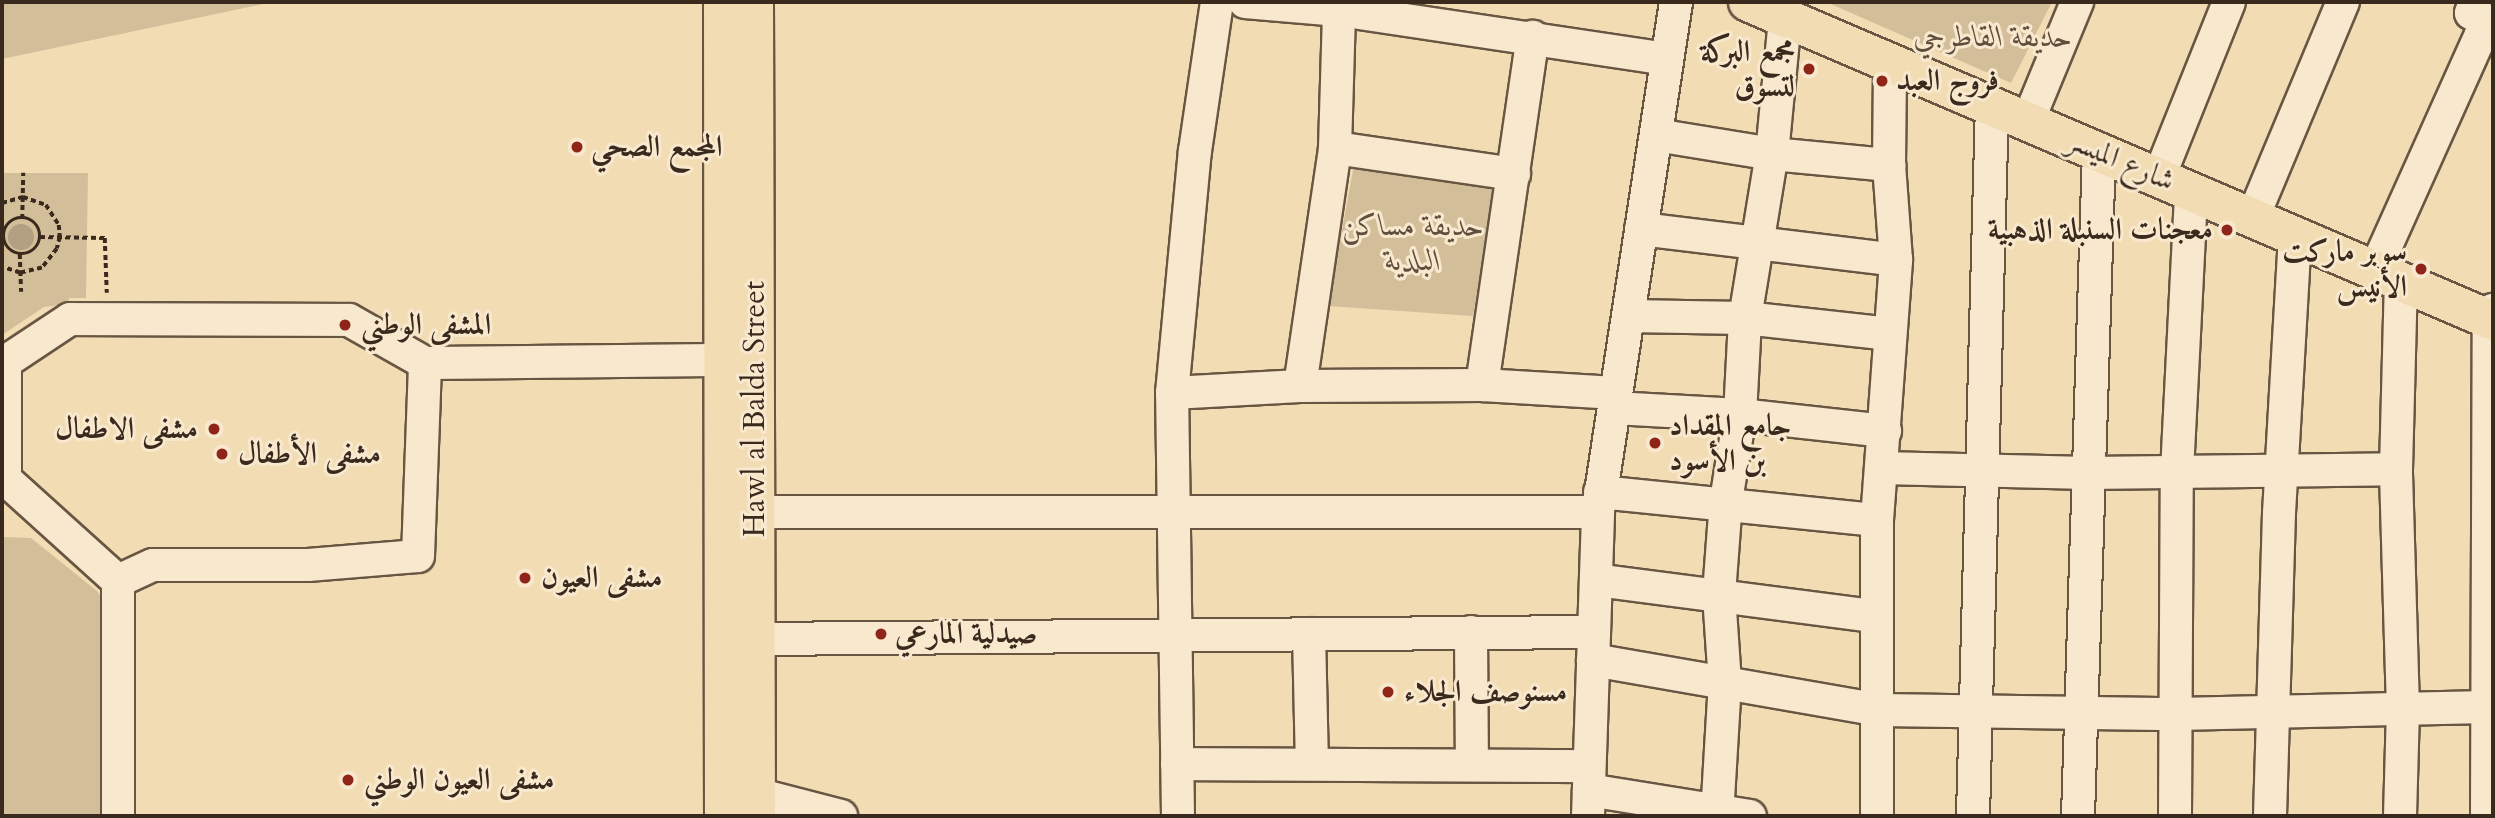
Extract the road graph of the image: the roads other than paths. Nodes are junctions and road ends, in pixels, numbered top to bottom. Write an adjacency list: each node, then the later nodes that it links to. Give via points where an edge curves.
1 (723, 2): 35 (main road, Hawl al Balda Street)
2 (754, 2): 51 (main road, Hawl al Balda Street)
3 (1217, 2): 39 (street, via 1195,151)
4 (1245, 2): 11 (street)
5 (1676, 2): 14 (street)
6 (1748, 2): 12 (main road, شارع الميسر)
7 (2077, 2): 17 (street)
8 (2230, 2): 24 (street)
9 (2343, 2): 25 (street)
10 (2475, 2): 30 (street, via 2471,13 2484,21 2481,34)
11 (1339, 10): 13 (street); 19 (street)
12 (1785, 18): 15 (main road, شارع الميسر); 21 (street)
13 (1533, 37): 14 (street); 23 (street)
14 (1665, 59): 18 (street)
15 (1890, 63): 16 (main road, شارع الميسر); 22 (street)
16 (1992, 106): 17 (main road, شارع الميسر); 46 (street)
17 (2028, 121): 20 (main road, شارع الميسر)
18 (1656, 135): 21 (street); 26 (street)
19 (1335, 148): 23 (street); 38 (street)
20 (2099, 152): 24 (main road, شارع الميسر); 48 (street)
21 (1772, 154): 22 (street); 28 (street)
22 (1889, 165): 29 (street)
23 (1514, 174): 37 (street)
24 (2175, 184): 25 (main road, شارع الميسر); 47 (street)
25 (2253, 217): 27 (main road, شارع الميسر)
26 (1641, 229): 28 (street); 31 (street)
27 (2295, 236): 30 (main road, شارع الميسر); 44 (street)
28 (1758, 241): 29 (street); 33 (street)
29 (1896, 260): 34 (street)
30 (2389, 275): 32 (main road, شارع الميسر); 45 (street)
31 (1628, 316): 33 (street); 40 (street)
32 (2492, 317): 64 (street)
33 (1745, 318): 34 (street); 41 (street)
34 (1890, 334): 42 (street)
35 (723, 360): 36 (street); 78 (main road, Hawl al Balda Street)
36 (425, 363): 55 (street, via 418,556 308,565 153,565); 55 (street, via 349,320 107,319 69,319 5,362 5,479)
37 (1482, 385): 38 (street); 40 (street)
38 (1300, 386): 39 (street)
39 (1172, 393): 52 (street)
40 (1615, 400): 41 (street); 50 (street)
41 (1740, 415): 42 (street); 49 (street)
42 (1885, 431): 43 (street)
43 (1882, 468): 46 (street); 53 (street)
44 (2284, 468): 45 (street); 47 (street); 65 (street)
45 (2396, 469): 66 (street)
46 (1981, 471): 48 (street); 68 (street)
47 (2177, 472): 48 (street); 70 (street)
48 (2088, 473): 69 (street)
49 (1726, 501): 50 (street); 53 (street); 56 (street)
50 (1599, 502): 52 (street); 54 (street)
51 (756, 512): 52 (street); 61 (main road, Hawl al Balda Street)
52 (1173, 512): 60 (street)
53 (1877, 520): 57 (street)
54 (1596, 579): 56 (street); 62 (street)
55 (118, 581): 77 (street)
56 (1719, 594): 57 (street); 63 (street)
57 (1874, 616): 67 (street)
58 (1471, 632): 59 (street); 62 (street); 71 (street)
59 (1309, 634): 60 (street); 72 (street)
60 (1174, 635): 61 (street); 73 (street)
61 (756, 639): 75 (main road, Hawl al Balda Street)
62 (1593, 646): 63 (street); 74 (street)
63 (1725, 683): 67 (street); 76 (street)
64 (2488, 706): 66 (street); 88 (street)
65 (2275, 708): 66 (street); 70 (street); 86 (street)
66 (2403, 709): 87 (street)
67 (1880, 710): 68 (street); 82 (street)
68 (1976, 711): 69 (street); 83 (street)
69 (2081, 712): 70 (street); 84 (street)
70 (2177, 714): 85 (street)
71 (1472, 762): 72 (street); 74 (street)
72 (1312, 763): 73 (street)
73 (1177, 764): 80 (street)
74 (1589, 791): 76 (street)
75 (756, 805): 79 (street)
76 (1717, 814): 81 (street)
77 (118, 816)
78 (724, 816)
79 (841, 816)
80 (1178, 816)
81 (1750, 816)
82 (1877, 816)
83 (1973, 816)
84 (2078, 816)
85 (2175, 816)
86 (2270, 816)
87 (2400, 816)
88 (2487, 816)

